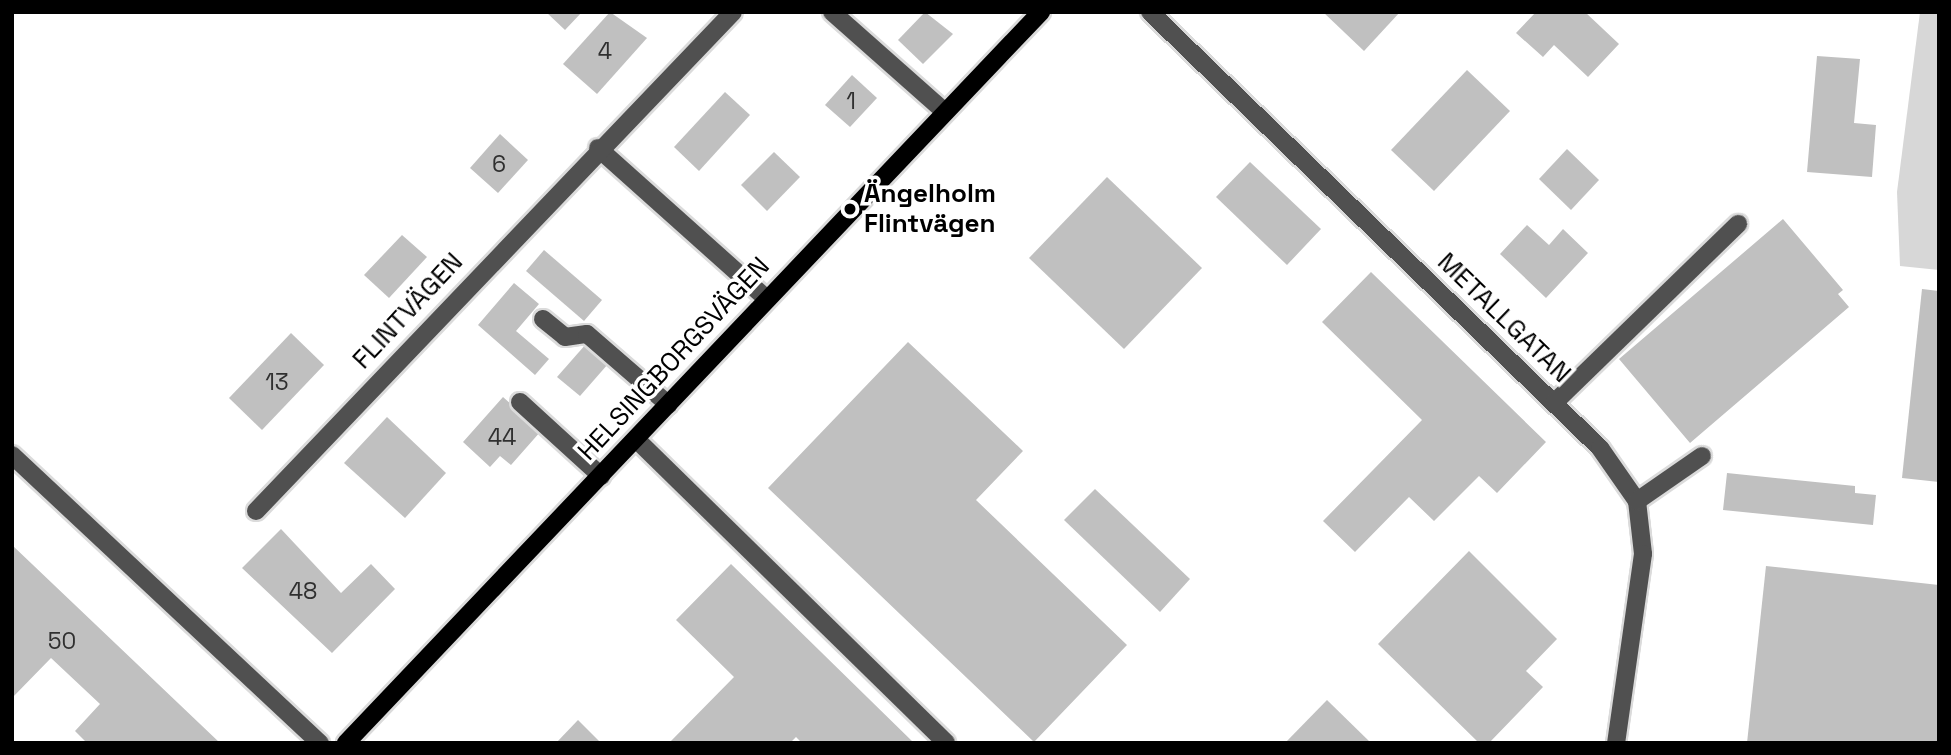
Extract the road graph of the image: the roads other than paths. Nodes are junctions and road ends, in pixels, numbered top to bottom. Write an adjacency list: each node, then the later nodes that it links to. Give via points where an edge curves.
1 (733, 12): 6 (street, FLINTVÄGEN)
2 (832, 12): 5 (street)
3 (1041, 12): 5 (main road, HELSINGBORGSVÄGEN)
4 (1150, 12): 11 (street, METALLGATAN)
5 (943, 111): 8 (main road, HELSINGBORGSVÄGEN)
6 (598, 148): 8 (street); 18 (street, FLINTVÄGEN)
7 (1738, 224): 11 (street)
8 (766, 298): 12 (main road, HELSINGBORGSVÄGEN)
9 (543, 319): 12 (street, via 565,337 587,334)
10 (520, 402): 16 (street)
11 (1554, 403): 17 (street, METALLGATAN, via 1600,448)
12 (669, 405): 13 (main road, HELSINGBORGSVÄGEN)
13 (636, 439): 16 (main road, HELSINGBORGSVÄGEN); 21 (street)
14 (12, 455): 19 (street)
15 (1702, 456): 17 (street)
16 (601, 476): 20 (main road, HELSINGBORGSVÄGEN)
17 (1637, 501): 22 (street, METALLGATAN, via 1643,554)
18 (256, 511)
19 (320, 743)
20 (346, 743)
21 (946, 743)
22 (1616, 743)

